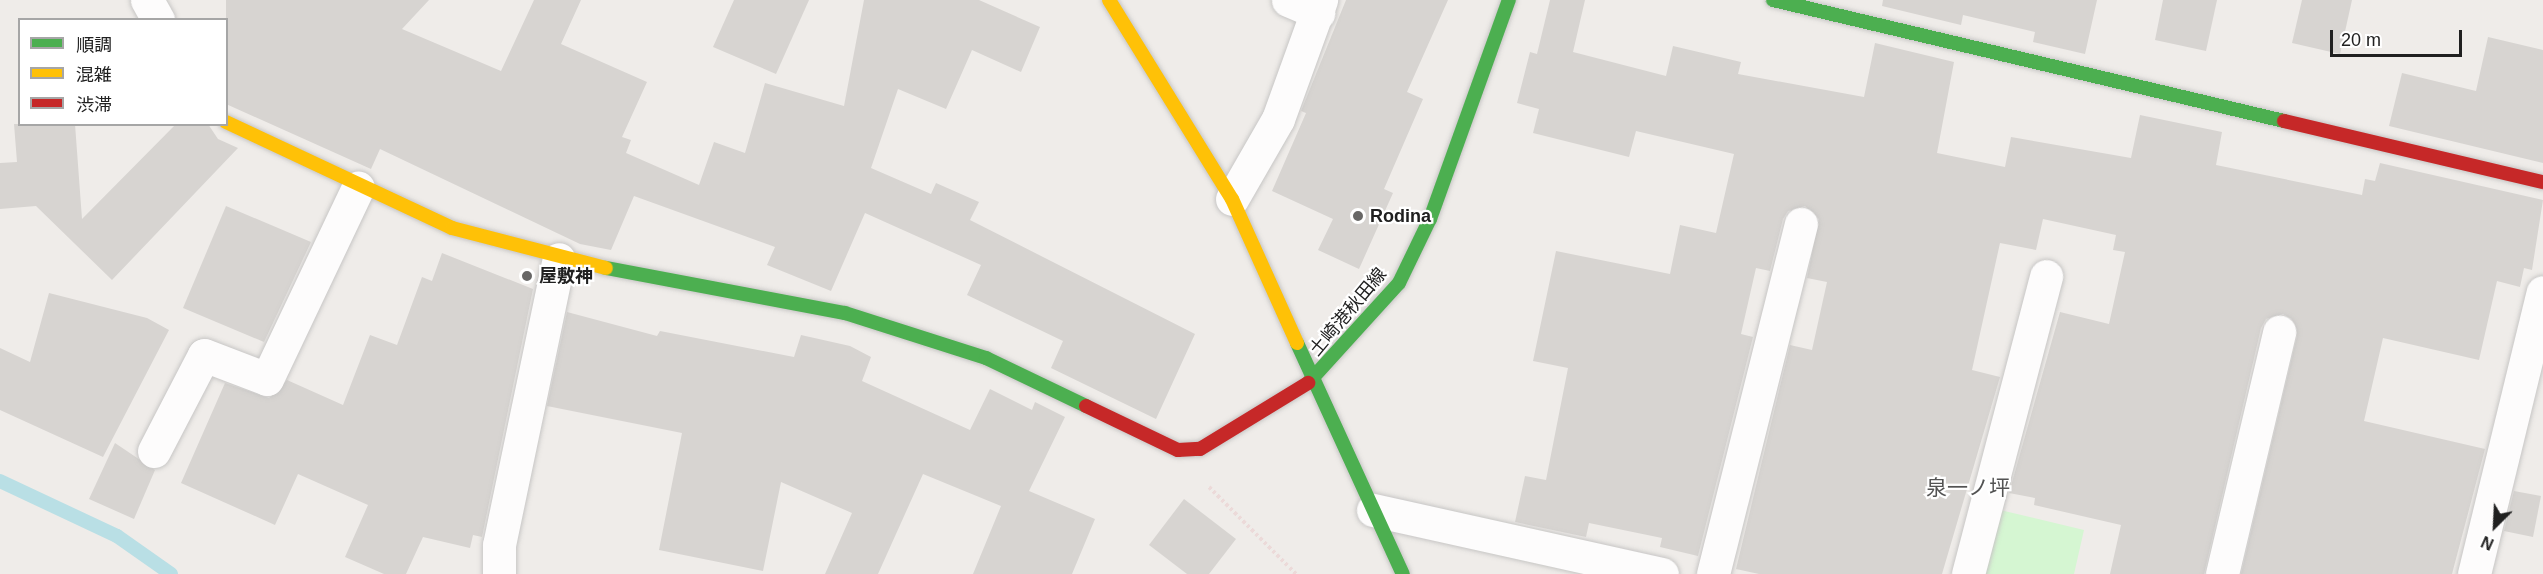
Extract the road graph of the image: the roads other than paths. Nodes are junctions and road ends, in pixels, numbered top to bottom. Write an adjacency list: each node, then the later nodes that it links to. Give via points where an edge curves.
1 (147, 0): 7 (street)
2 (1109, 0): 11 (street)
3 (1288, 0): 6 (street)
4 (1509, 0): 17 (street, 土崎港秋田線, via 1430,219 1399,283)
5 (1773, 0): 9 (street)
6 (1319, 7): 11 (street, via 1278,119)
7 (157, 18)
8 (228, 123): 10 (street)
9 (2543, 182)
10 (358, 187): 13 (street, via 452,228); 18 (street, via 267,379 204,355)
11 (1232, 199): 17 (street)
12 (1802, 224): 23 (street)
13 (559, 259): 17 (street, via 845,313 986,358 1178,450 1200,449); 21 (street, via 499,544)
14 (2046, 276): 24 (street)
15 (2543, 292): 26 (street)
16 (2279, 332): 25 (street)
17 (1316, 378): 19 (street, 土崎港秋田線)
18 (154, 451)
19 (1373, 510): 20 (street, 土崎港秋田線); 22 (street)
20 (1398, 573)
21 (499, 574)
22 (1662, 574)
23 (1713, 574)
24 (1968, 574)
25 (2222, 574)
26 (2474, 574)

